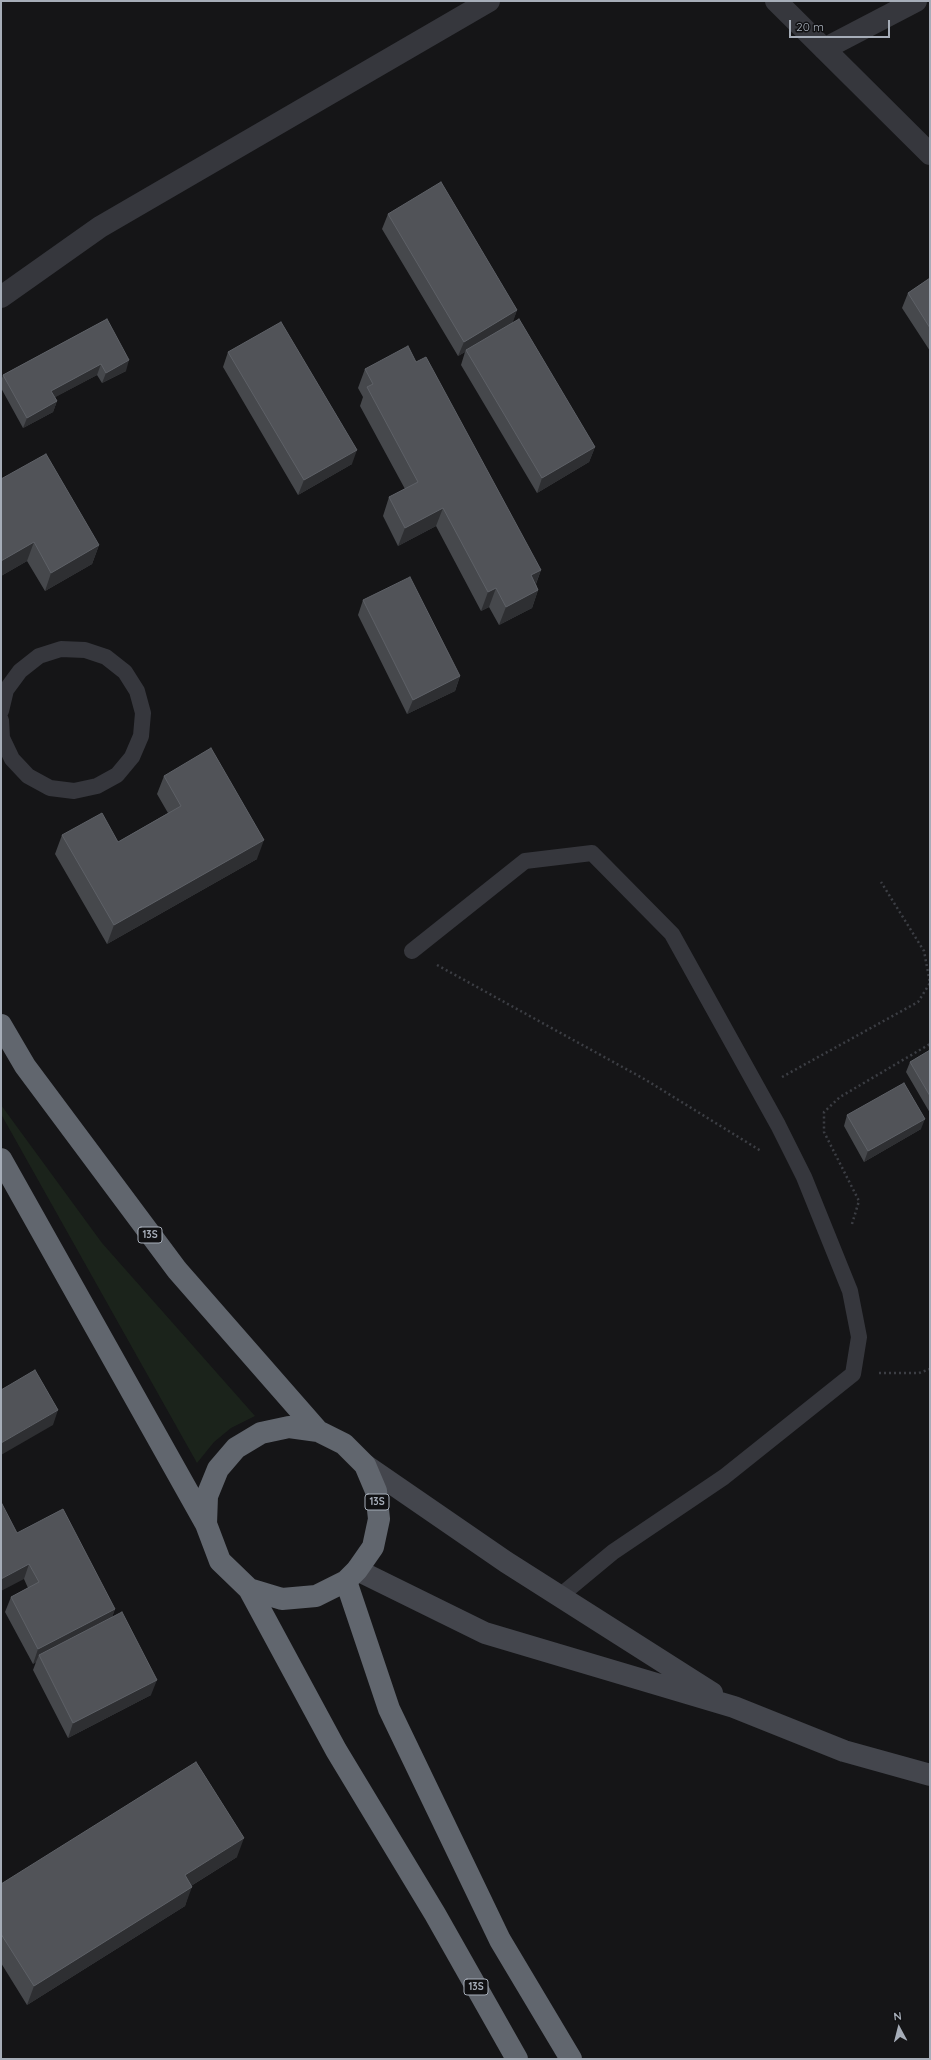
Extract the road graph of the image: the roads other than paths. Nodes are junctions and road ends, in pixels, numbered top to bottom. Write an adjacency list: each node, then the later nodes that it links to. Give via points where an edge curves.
1 (489, 1): 6 (street, via 100,227)
2 (776, 1): 4 (street)
3 (916, 1): 4 (street)
4 (824, 49): 5 (street)
5 (930, 154)
6 (1, 297)
7 (1, 711): 8 (lane, via 6,690 20,671 39,656 61,649 85,650 106,657 125,672 137,691 143,713 141,736 132,757 117,775 97,786 74,791 50,788 28,776 12,759 2,738)
8 (1, 727)
9 (412, 951): 17 (lane, via 525,861 592,853 672,934 804,1177 850,1291 858,1337 853,1374 724,1477 613,1552)
10 (1, 1025): 12 (highway, 13S, via 25,1066 177,1270)
11 (1, 1159): 14 (highway, 13S)
12 (318, 1431): 13 (highway, 13S, via 344,1444); 14 (highway, 13S, via 289,1427 268,1431 236,1448 218,1469 207,1496)
13 (365, 1465): 15 (highway, 13S, via 376,1491 379,1519 372,1547); 17 (street)
14 (206, 1524): 16 (highway, 13S, via 220,1561)
15 (352, 1576): 16 (highway, 13S, via 316,1596 282,1599); 18 (street, via 485,1633); 21 (highway, via 389,1709 500,1940)
16 (249, 1589): 20 (highway, 13S, via 336,1750 435,1914)
17 (560, 1596): 18 (street)
18 (734, 1707): 19 (street, via 844,1751)
19 (930, 1775)
20 (517, 2059)
21 (571, 2059)

